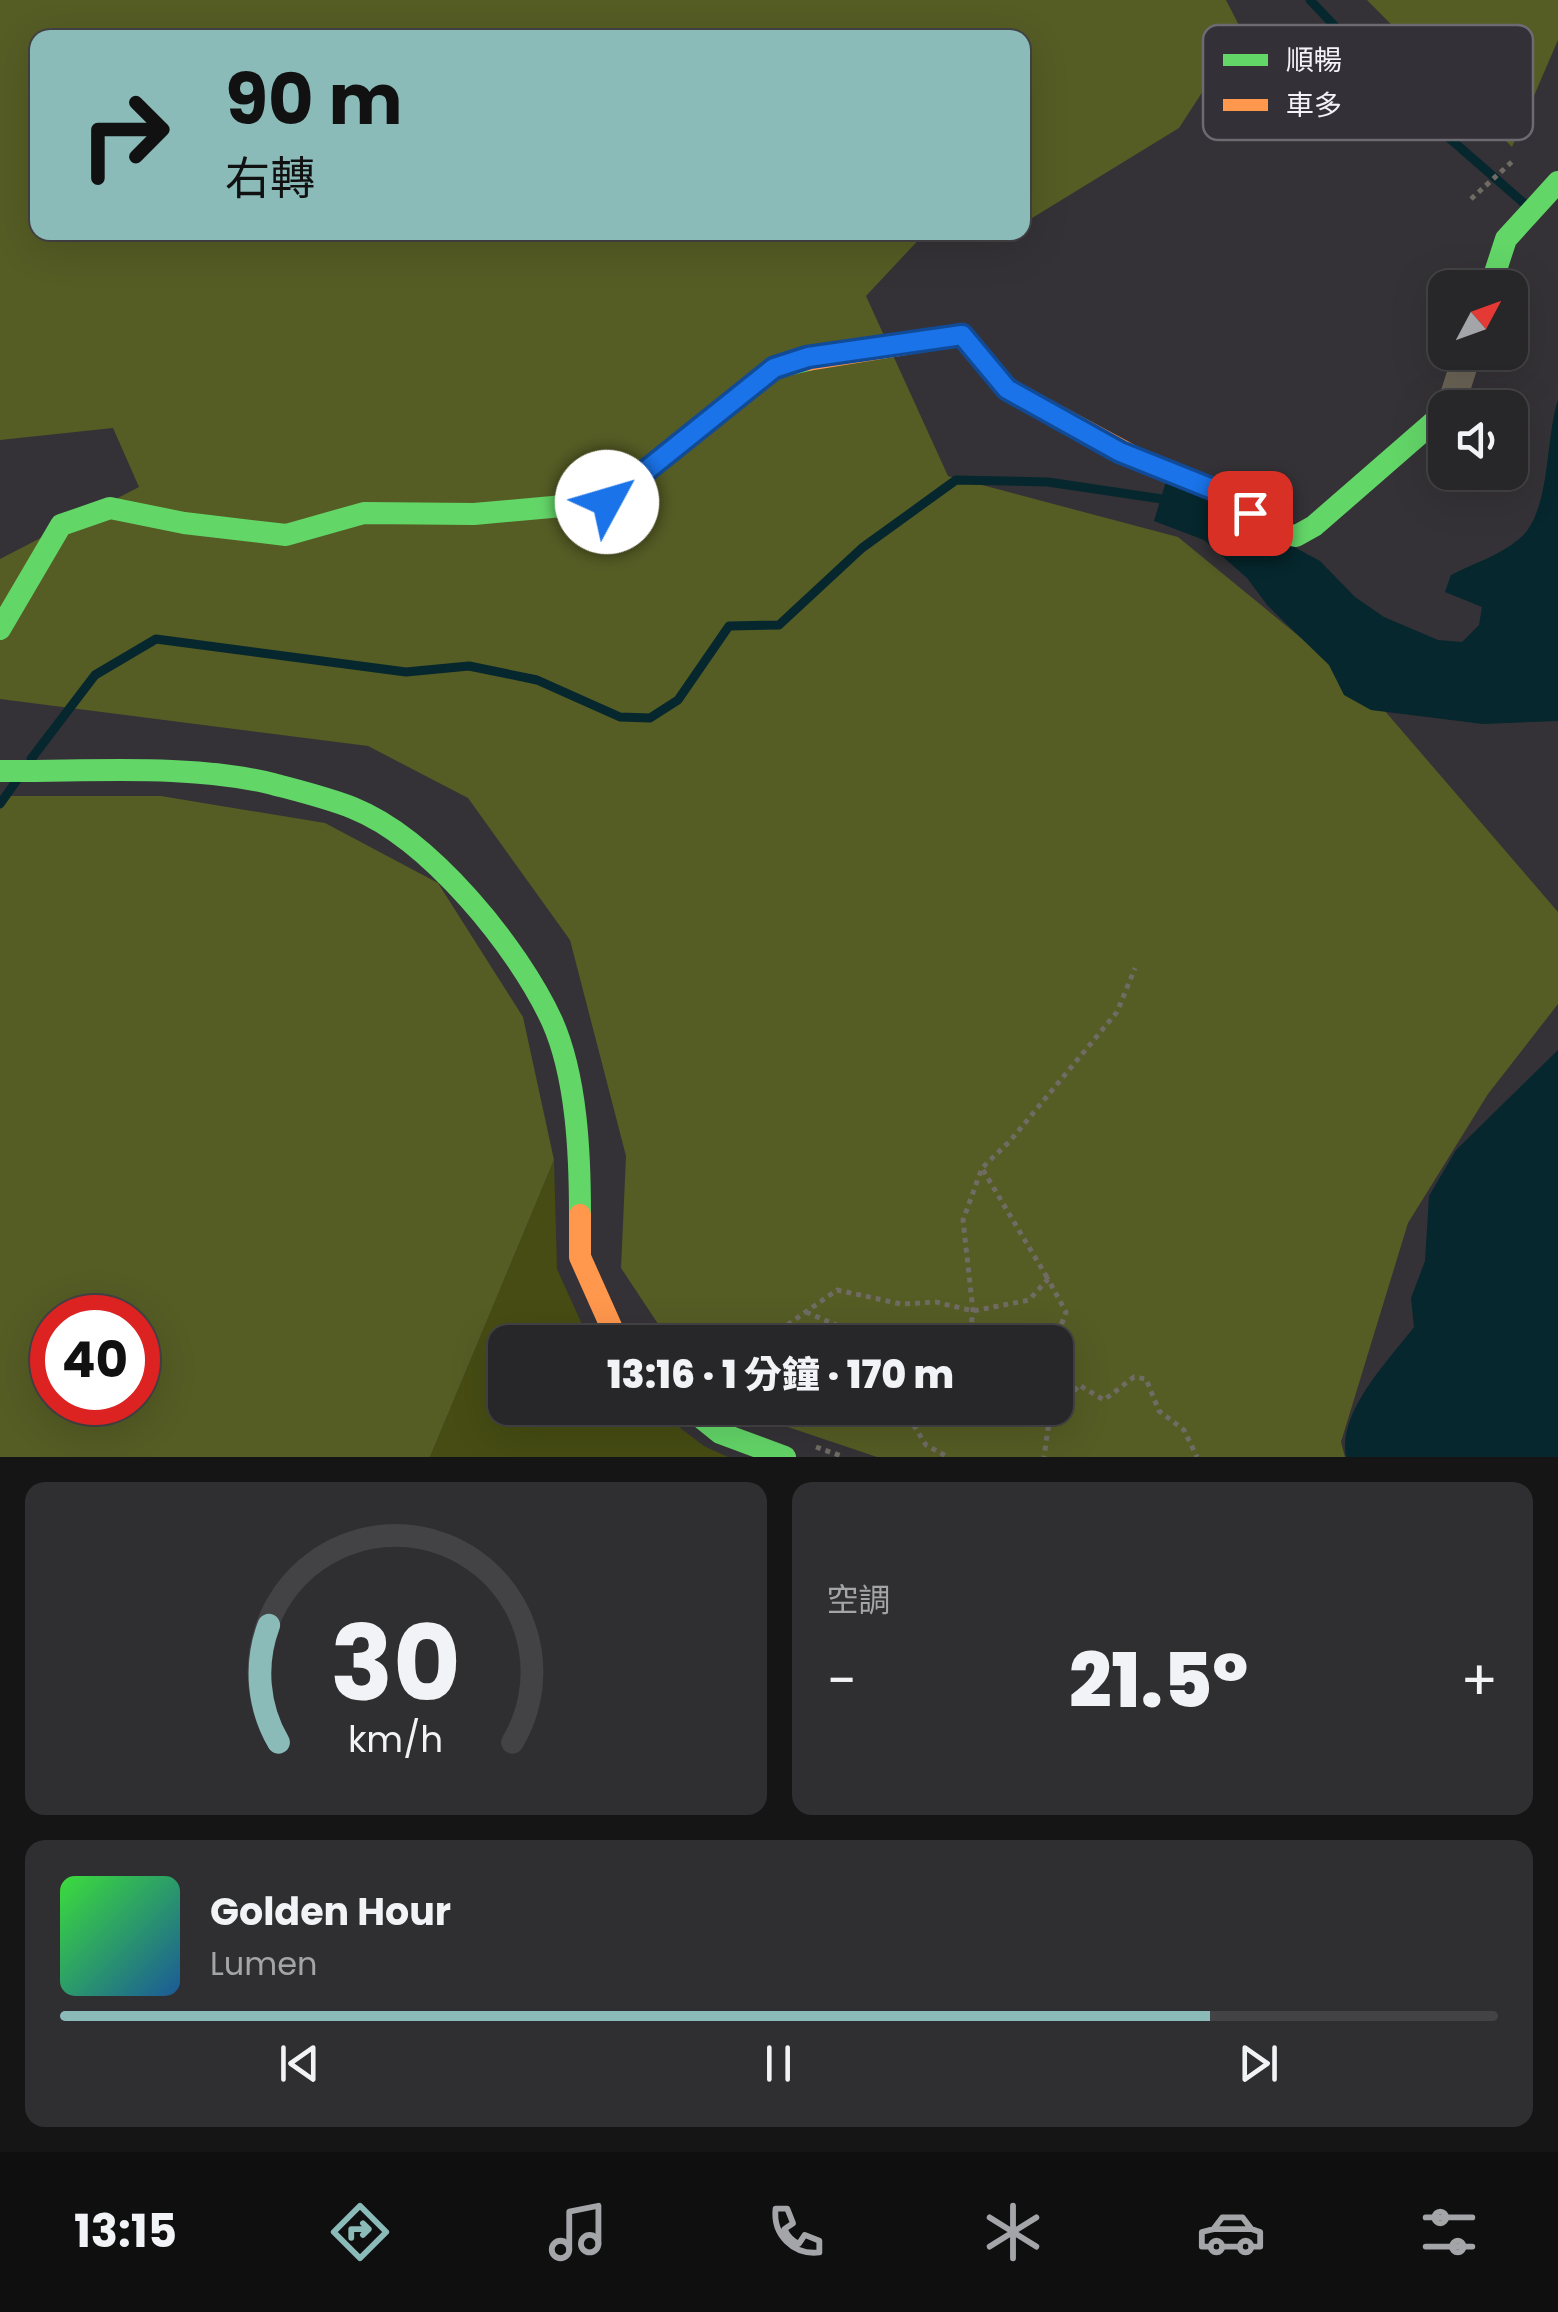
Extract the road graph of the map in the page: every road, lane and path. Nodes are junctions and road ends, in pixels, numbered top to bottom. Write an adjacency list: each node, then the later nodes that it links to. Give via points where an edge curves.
1 (1516, 158): 3 (path)
2 (1554, 186): 4 (street, via 1512,233)
3 (1471, 199)
4 (1497, 270)
5 (1428, 426): 6 (street, via 1296,536 1276,532 1225,494 1120,452 1007,389 962,335 938,336 774,368 607,502 474,514 364,513 286,534 110,508 61,525)
6 (0, 628)
7 (0, 771): 13 (street, via 162,772 270,783 356,809 417,850 497,927 554,1023 580,1134 580,1257)
8 (1134, 968): 9 (path, via 1118,1012)
9 (982, 1168): 10 (path); 11 (path, via 963,1220)
10 (1048, 1279): 11 (path, via 1029,1300); 17 (path, via 1066,1312)
11 (973, 1311): 12 (path, via 836,1290); 16 (path)
12 (806, 1312): 14 (path); 15 (path)
13 (610, 1325)
14 (787, 1325)
15 (835, 1325)
16 (971, 1325)
17 (1061, 1325)
18 (1073, 1392): 25 (path, via 1079,1385 1104,1400 1134,1377 1146,1379 1159,1411 1184,1430)
19 (709, 1425): 22 (street)
20 (914, 1425): 23 (path, via 926,1445)
21 (1048, 1425): 24 (path)
22 (785, 1457)
23 (948, 1457)
24 (1044, 1457)
25 (1197, 1457)

